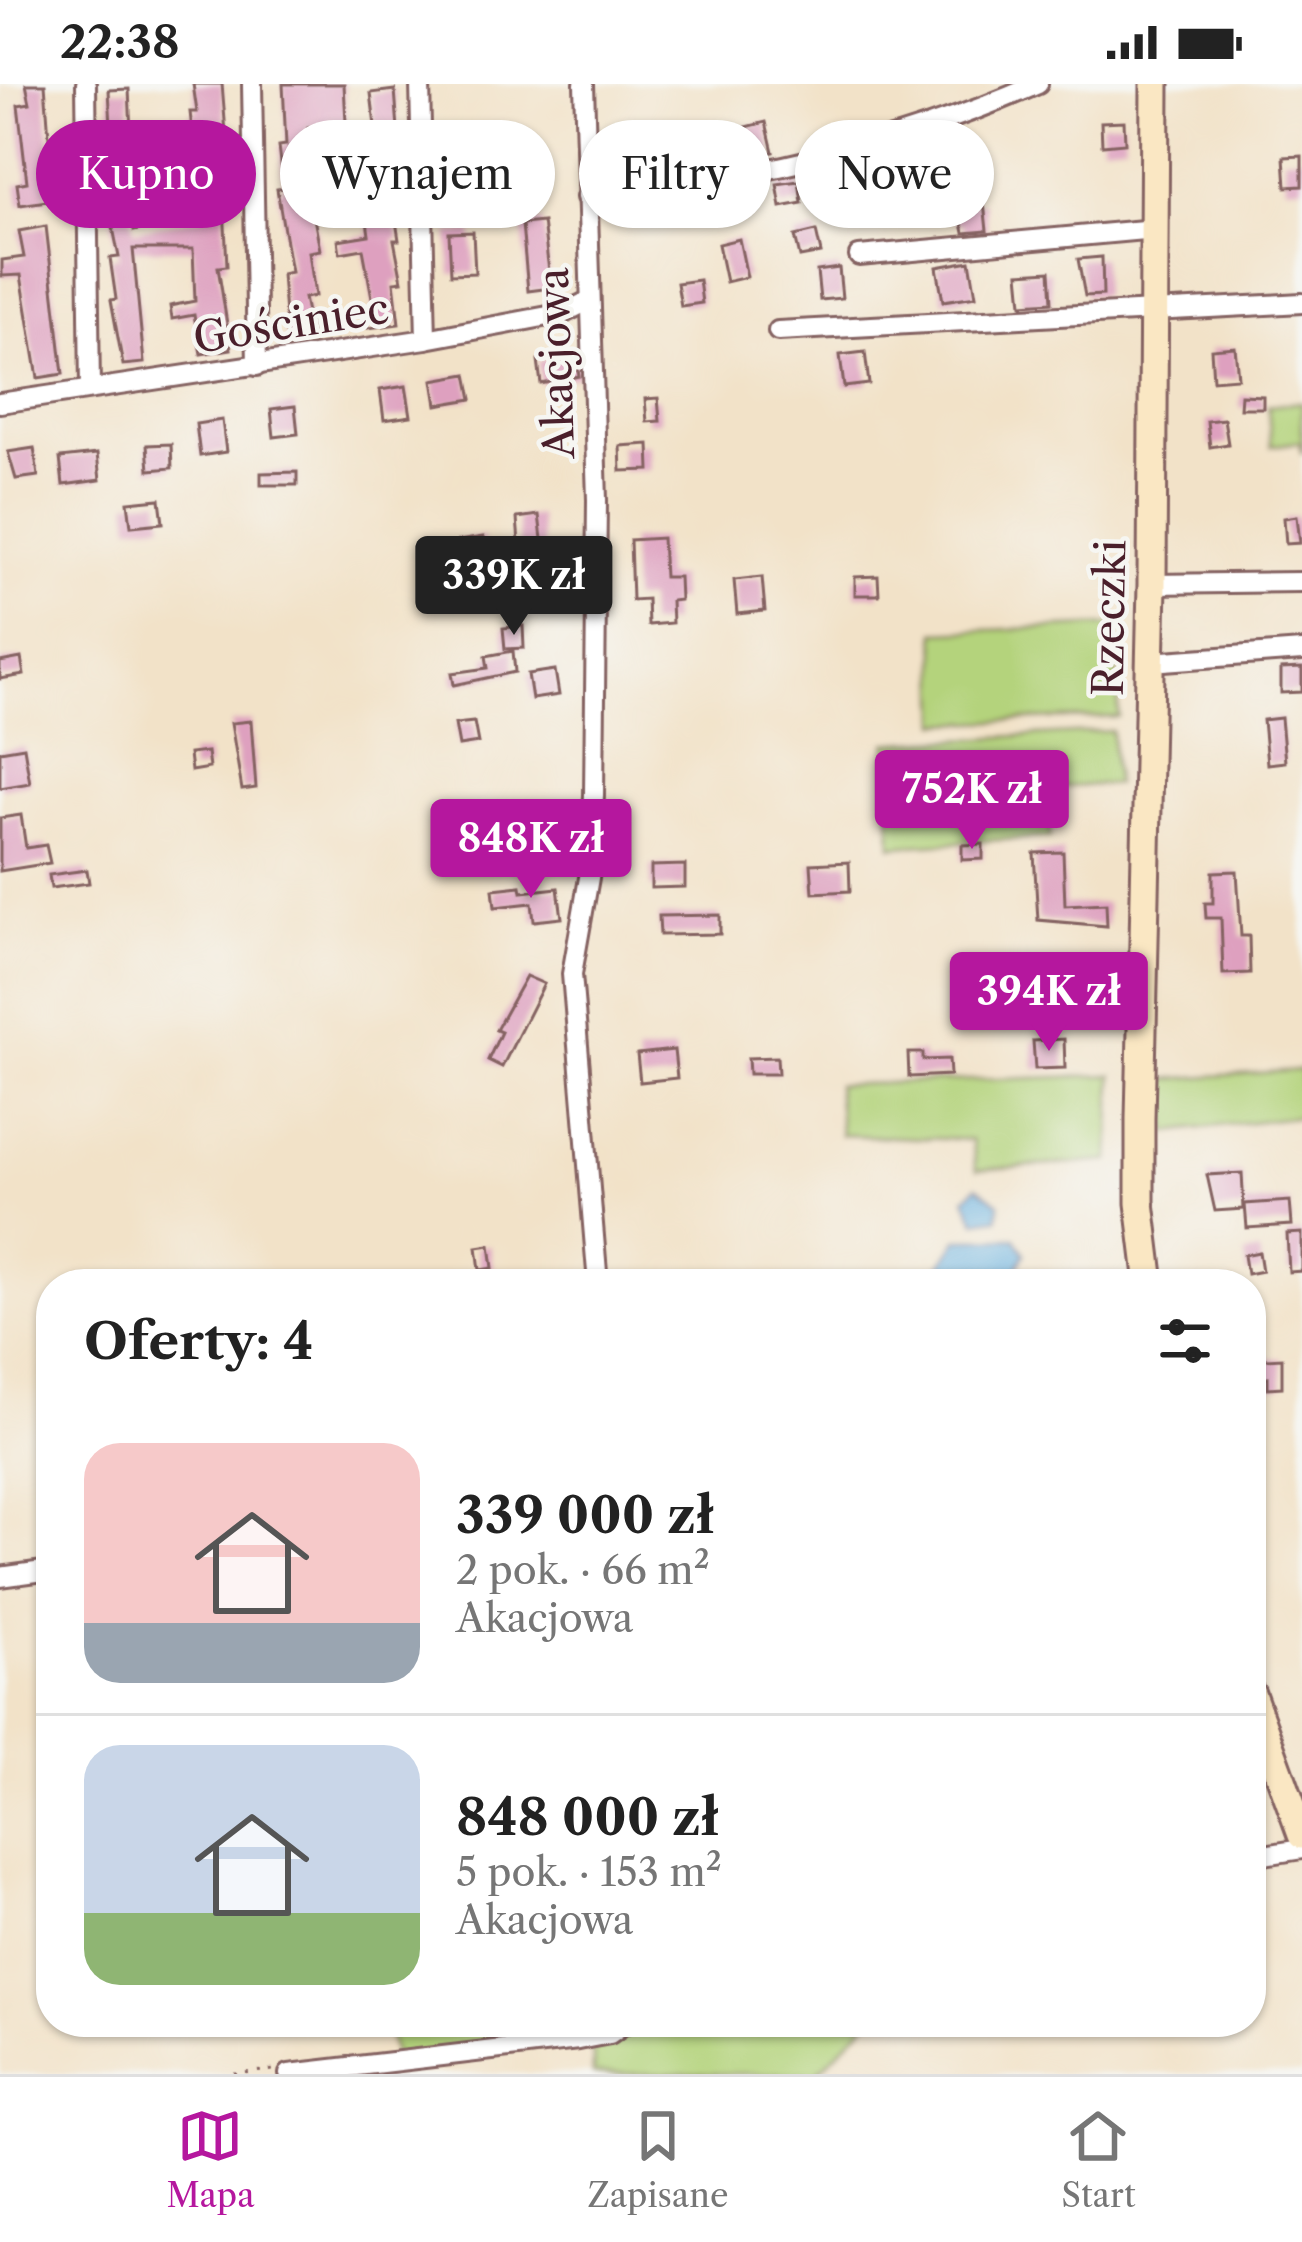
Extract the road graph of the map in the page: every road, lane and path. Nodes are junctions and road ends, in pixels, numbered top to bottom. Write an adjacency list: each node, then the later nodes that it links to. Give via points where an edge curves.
1 (86, 84): 18 (street)
2 (252, 84): 17 (street)
3 (420, 84): 16 (street)
4 (584, 84): 7 (street, Akacjowa)
5 (1038, 84): 8 (street, via 985,108)
6 (1155, 84): 10 (main road, Rzeczki)
7 (585, 120)
8 (771, 172)
9 (587, 228): 12 (street, Akacjowa)
10 (1156, 229): 11 (street); 14 (main road, Rzeczki)
11 (859, 256)
12 (590, 300): 16 (street, Gościniec, via 564,313); 24 (street, Akacjowa, via 594,795 572,974)
13 (1302, 303): 14 (street)
14 (1154, 313): 15 (street); 21 (main road, Rzeczki)
15 (778, 331)
16 (426, 339): 17 (street, Gościniec)
17 (257, 366): 18 (street, Gościniec)
18 (90, 389): 19 (street, Gościniec)
19 (0, 403)
20 (1302, 582): 21 (street)
21 (1152, 584): 23 (main road, Rzeczki)
22 (1302, 651): 23 (street)
23 (1150, 662): 25 (main road, Rzeczki, via 1140,1119)
24 (597, 1269)
25 (1148, 1269)
26 (36, 1572): 27 (street)
27 (0, 1577)
28 (1266, 1738): 29 (main road)
29 (1302, 1835)
30 (1302, 1849): 31 (street)
31 (1266, 1855)
32 (552, 2037): 33 (street)
33 (331, 2072): 34 (street)
34 (289, 2074)

